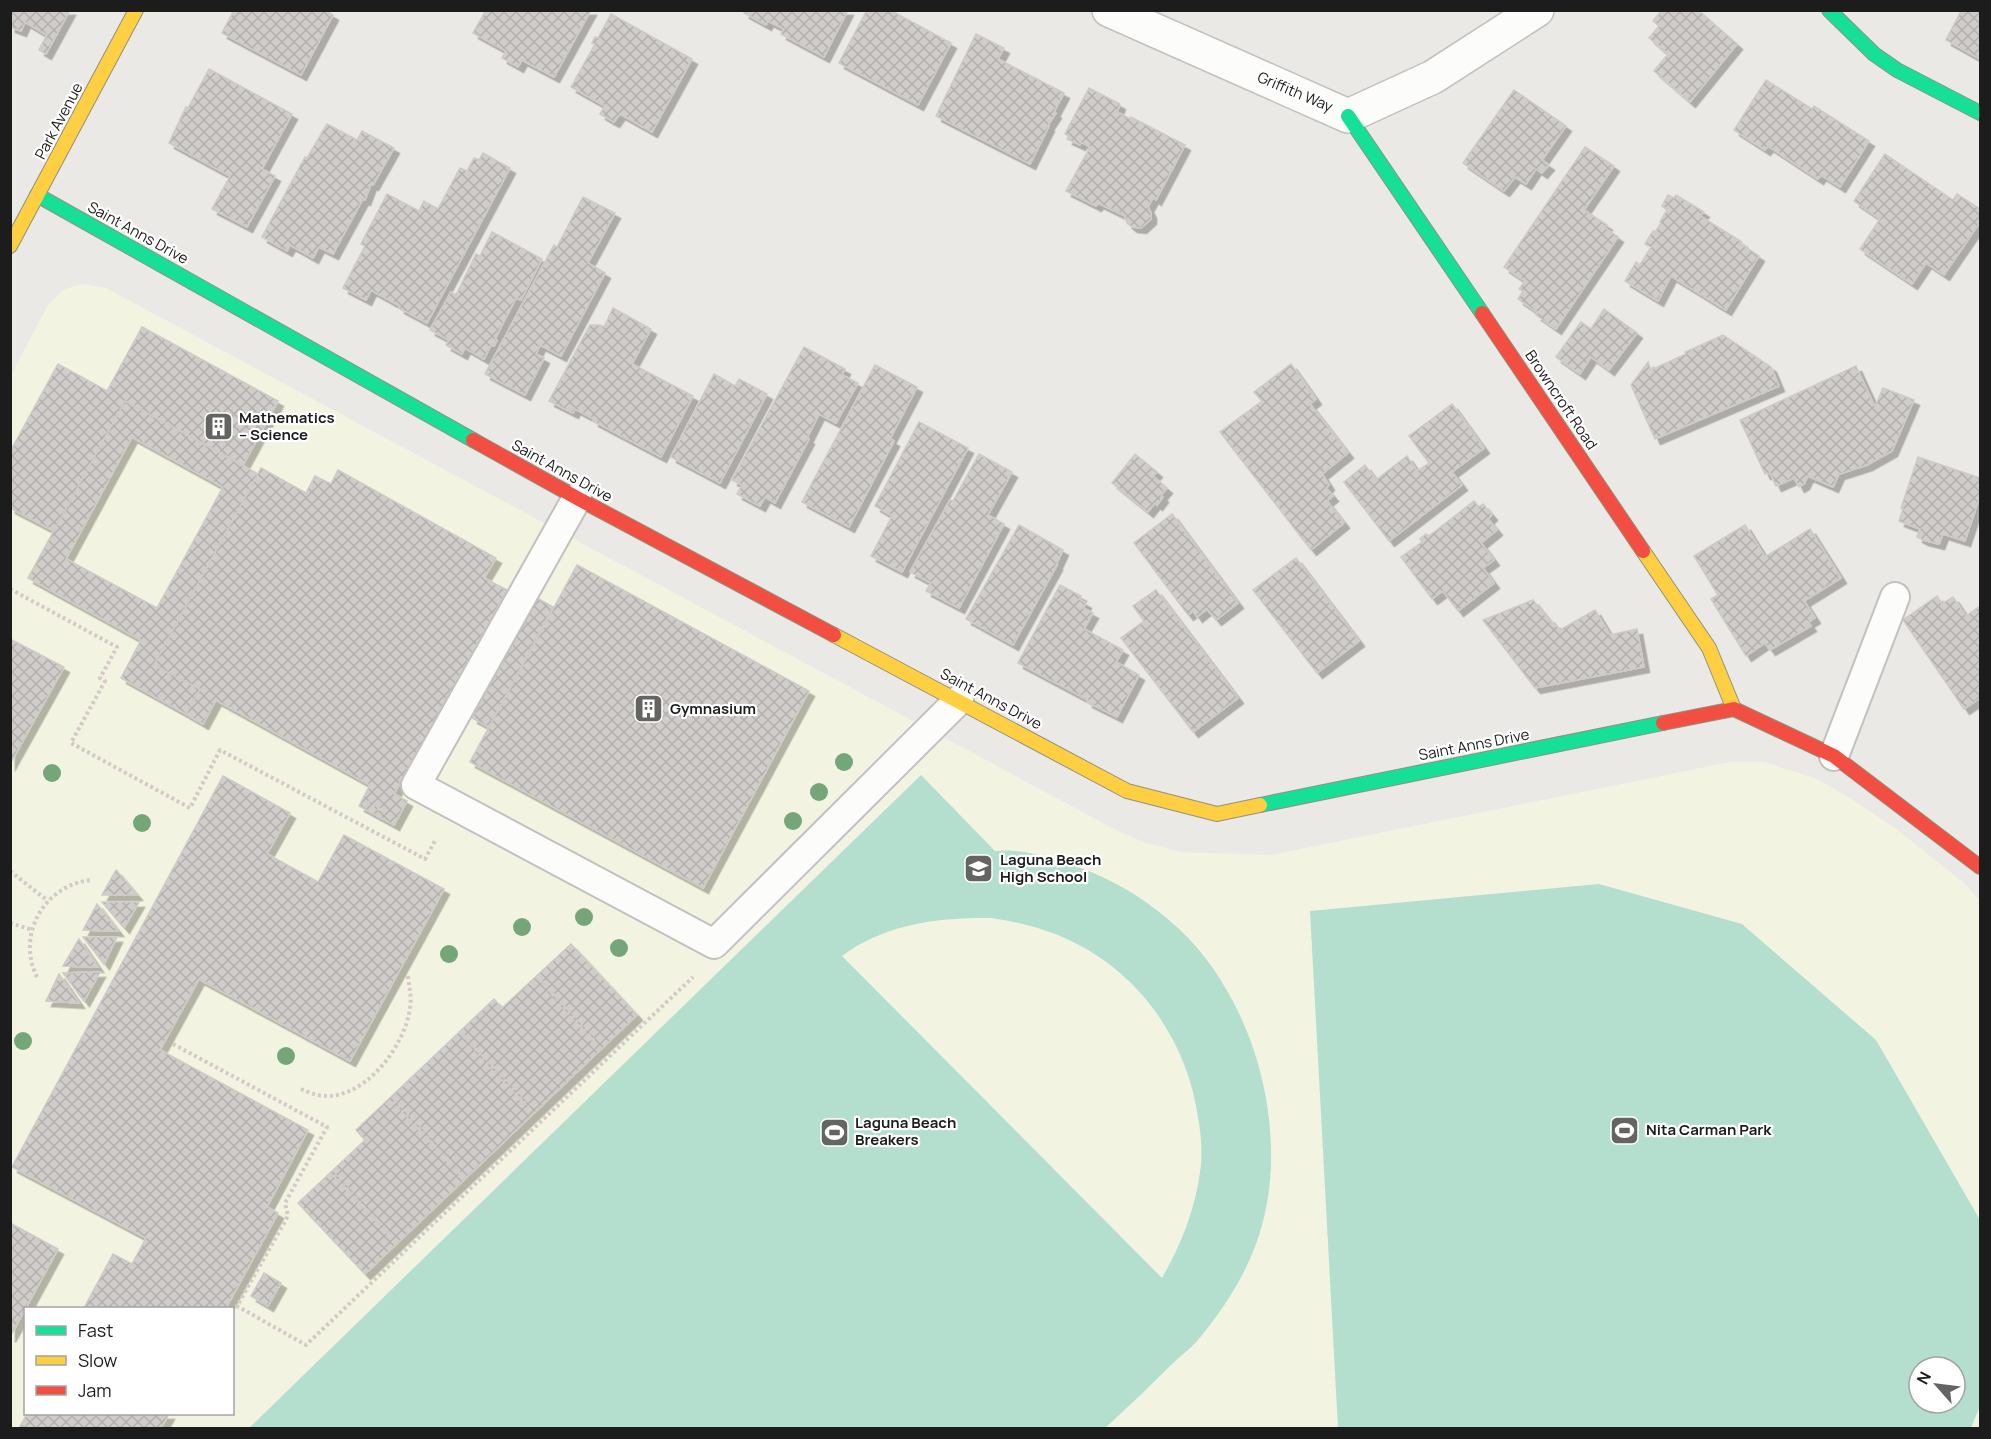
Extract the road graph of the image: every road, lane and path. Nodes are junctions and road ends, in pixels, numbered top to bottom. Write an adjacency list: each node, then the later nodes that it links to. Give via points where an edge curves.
1 (136, 10): 7 (street, Park Avenue)
2 (1109, 10): 6 (street, Griffith Way)
3 (1537, 10): 6 (street, Griffith Way, via 1433,77)
4 (1829, 10): 5 (street, via 1874,54 1897,70)
5 (1980, 113)
6 (1348, 116): 13 (street, Browncroft Road, via 1709,648)
7 (37, 195): 8 (street, Park Avenue); 9 (street, Saint Anns Drive)
8 (10, 246)
9 (577, 498): 12 (street, Saint Anns Drive); 15 (lane, via 416,785)
10 (10, 589): 15 (path, via 117,646 100,678 105,681 71,743 190,808 220,750 425,859)
11 (1895, 597): 14 (lane)
12 (959, 700): 13 (street, Saint Anns Drive, via 1127,791 1216,814); 22 (lane)
13 (1734, 709): 14 (street)
14 (1834, 756): 16 (street)
15 (454, 805): 22 (lane)
16 (1980, 867)
17 (10, 871): 19 (path)
18 (91, 880): 19 (path, via 67,886)
19 (48, 901): 21 (path)
20 (10, 923): 21 (path)
21 (33, 930): 24 (path, via 29,951)
22 (714, 944): 28 (path, via 710,962 306,1345 237,1306 288,1216 285,1203 327,1127)
23 (408, 976): 29 (path, via 410,1008 404,1032 373,1076 353,1090 330,1095 319,1096)
24 (37, 977)
25 (540, 980): 27 (path)
26 (463, 1035): 31 (path)
27 (596, 1043)
28 (173, 1044)
29 (301, 1089)
30 (394, 1101): 32 (path)
31 (529, 1107)
32 (460, 1174)
33 (334, 1175): 34 (path)
34 (393, 1238)

